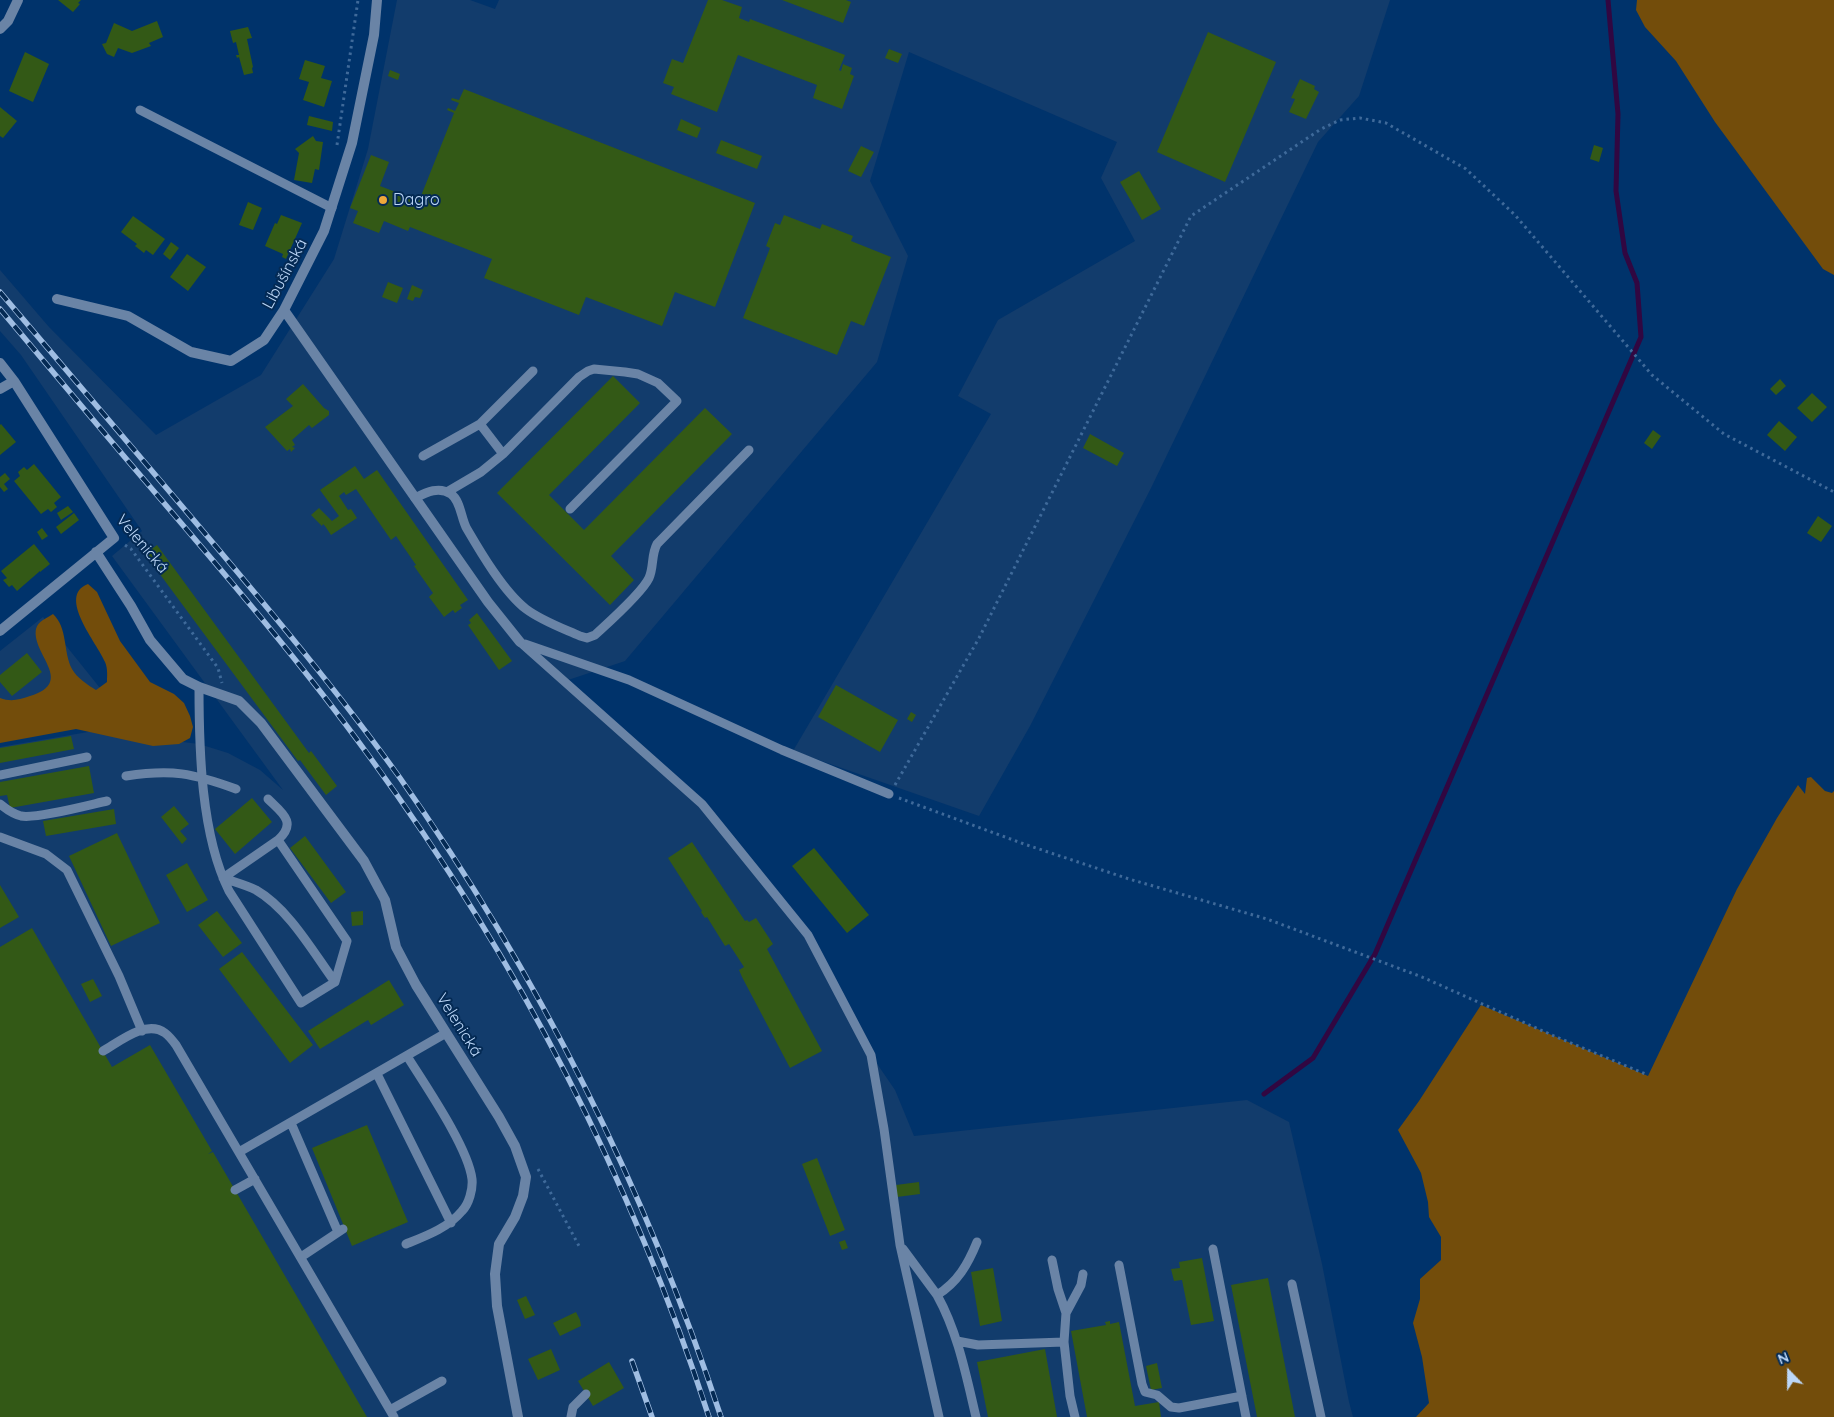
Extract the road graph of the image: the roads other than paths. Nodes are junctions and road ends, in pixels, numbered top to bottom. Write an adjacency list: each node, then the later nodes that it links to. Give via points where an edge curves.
1 (18, 0): 3 (street, via 8,21)
2 (377, 0): 5 (street, Libušínská, via 374,35 352,143)
3 (0, 29)
4 (140, 110): 5 (lane)
5 (332, 208): 7 (street, Libušínská, via 324,231)
6 (57, 299): 7 (street, Libušínská, via 128,316 191,352 232,361 264,340)
7 (284, 310): 17 (street)
8 (0, 363): 10 (street, Velenická)
9 (533, 371): 12 (lane)
10 (14, 381): 11 (street); 19 (street, Velenická, via 114,538)
11 (0, 389)
12 (480, 424): 14 (lane); 15 (lane)
13 (749, 450): 16 (lane, via 657,544 651,574 644,586 595,635 587,638 534,614 514,598 465,526 454,497)
14 (503, 454): 16 (lane); 18 (lane, via 588,371 632,373 658,383 677,401)
15 (423, 456)
16 (447, 492): 17 (lane, via 429,491)
17 (415, 498): 21 (street)
18 (570, 509)
19 (96, 552): 20 (street); 22 (street, Velenická, via 150,640 183,679)
20 (0, 631)
21 (520, 642): 28 (lane, via 629,680 782,750); 48 (lane, via 702,804 808,935 871,1055)
22 (199, 688): 26 (lane, via 199,744); 37 (street, Velenická, via 239,701 261,723 364,861 385,900 396,947)
23 (87, 757): 24 (lane)
24 (0, 775)
25 (126, 776): 26 (lane, via 156,772)
26 (203, 777): 27 (lane); 34 (lane, via 215,856)
27 (236, 789)
28 (889, 794)
29 (268, 799): 33 (lane, via 286,816 288,827)
30 (107, 801): 31 (lane, via 22,816)
31 (0, 804)
32 (0, 837): 36 (lane, via 46,854 67,870)
33 (278, 840): 34 (lane); 35 (lane, via 347,941)
34 (223, 878): 35 (lane, via 256,890 273,903 292,922); 35 (lane, via 301,1002)
35 (335, 982)
36 (142, 1031): 38 (lane); 42 (lane, via 150,1028 164,1032 176,1045)
37 (446, 1033): 39 (lane); 63 (street, Velenická, via 499,1117 515,1146 526,1177 515,1217 499,1244 495,1274 497,1306)
38 (103, 1051)
39 (408, 1056): 40 (lane); 45 (lane, via 451,1129 472,1179 464,1210)
40 (376, 1074): 41 (lane); 45 (lane)
41 (291, 1123): 42 (lane); 50 (lane, via 315,1168 341,1230)
42 (240, 1152): 43 (lane)
43 (255, 1179): 44 (lane); 50 (lane)
44 (235, 1190)
45 (451, 1223): 47 (lane)
46 (977, 1242): 55 (lane, via 967,1267 949,1288)
47 (406, 1244)
48 (900, 1245): 55 (lane); 65 (lane)
49 (1213, 1249): 61 (lane)
50 (301, 1257): 62 (lane)
51 (1052, 1260): 56 (lane)
52 (1119, 1265): 61 (lane, via 1145,1392 1178,1408)
53 (1083, 1274): 56 (lane, via 1081,1286)
54 (1292, 1284): 69 (lane)
55 (937, 1295): 57 (lane)
56 (1066, 1312): 58 (lane)
57 (957, 1341): 58 (lane, via 978,1345); 66 (lane)
58 (1064, 1342): 67 (lane)
59 (442, 1381): 62 (lane)
60 (586, 1394): 64 (lane, via 573,1406)
61 (1242, 1396): 68 (lane)
62 (392, 1414)
63 (518, 1417)
64 (571, 1417)
65 (939, 1417)
66 (976, 1417)
67 (1075, 1417)
68 (1246, 1417)
69 (1321, 1417)

